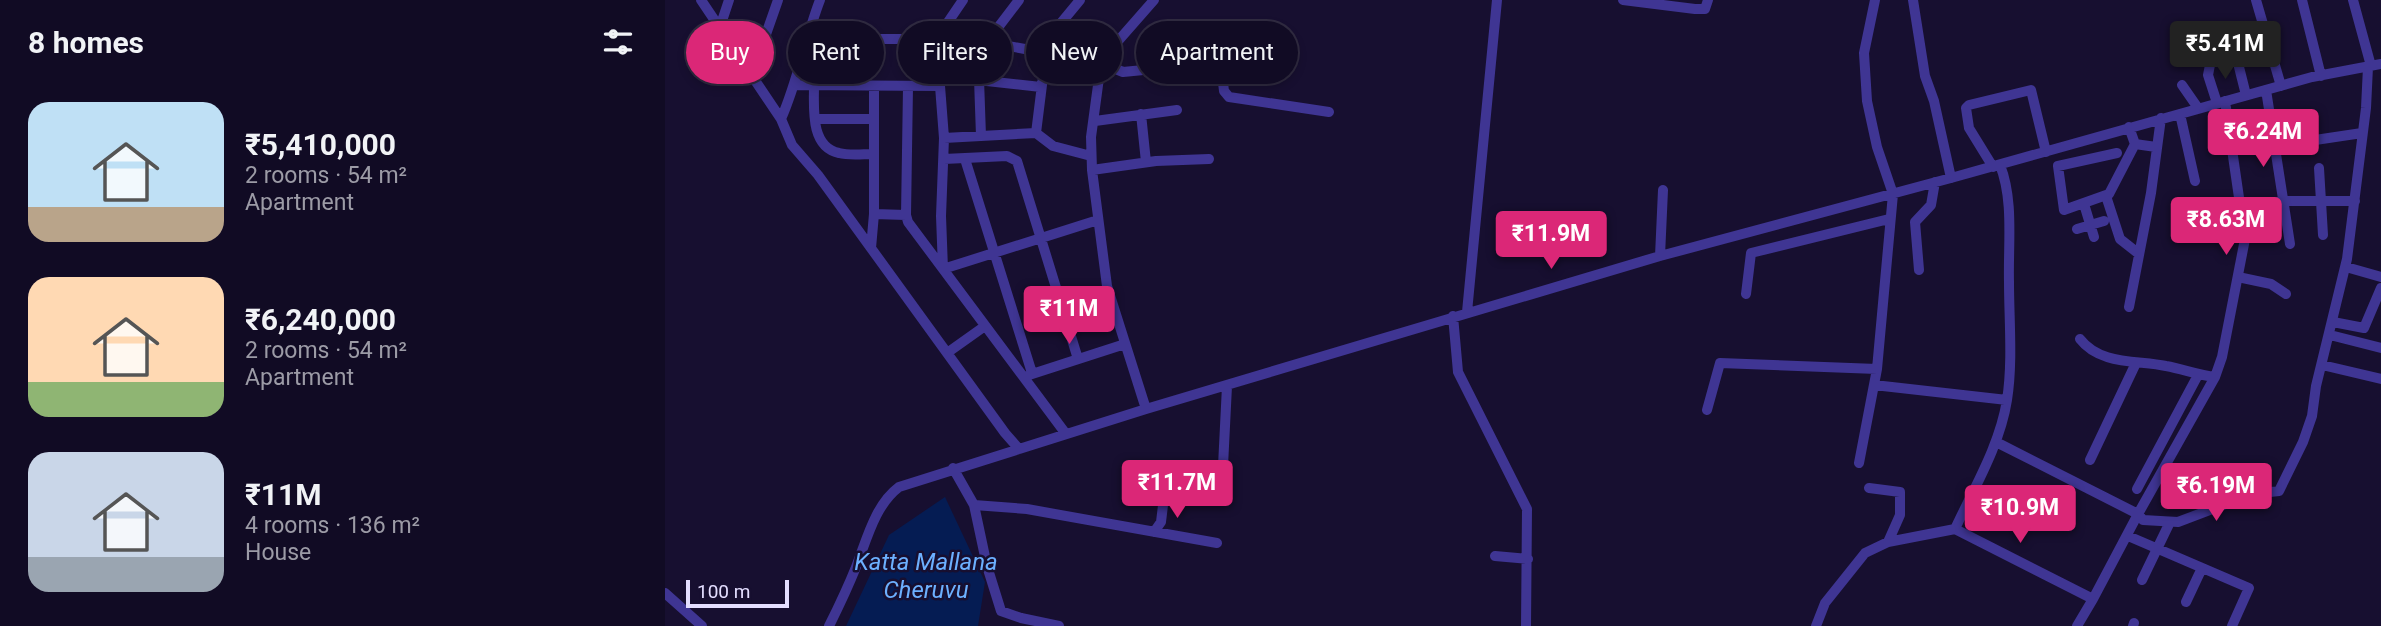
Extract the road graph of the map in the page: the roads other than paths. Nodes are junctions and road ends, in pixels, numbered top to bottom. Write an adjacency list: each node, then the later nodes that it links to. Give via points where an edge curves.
1 (701, 0): 17 (street)
2 (729, 0): 18 (street)
3 (778, 0): 19 (street)
4 (820, 0): 20 (street)
5 (963, 0): 21 (street)
6 (1019, 0): 22 (street)
7 (1080, 0): 23 (street)
8 (1154, 0): 24 (street)
9 (1497, 0): 110 (street)
10 (1623, 0): 11 (street, via 1695,9 1705,9)
11 (1708, 0)
12 (1875, 0): 79 (street, via 1864,53 1867,101)
13 (1913, 0): 75 (street, via 1925,76)
14 (2256, 0): 39 (street)
15 (2302, 0): 29 (street)
16 (2353, 0): 27 (street)
17 (716, 21)
18 (722, 21)
19 (771, 21)
20 (812, 21)
21 (948, 21)
22 (1003, 21)
23 (1065, 21)
24 (1122, 36)
25 (2234, 47): 44 (street)
26 (2211, 60): 45 (street, via 2208,75)
27 (2373, 66): 29 (street); 58 (street)
28 (1122, 72): 48 (street, via 1219,63 1229,97)
29 (2321, 76): 39 (street)
30 (1012, 83): 42 (street)
31 (756, 84): 52 (street)
32 (924, 84): 41 (street)
33 (941, 84): 60 (street)
34 (979, 84): 59 (street)
35 (1099, 84): 55 (street)
36 (794, 85): 38 (street); 52 (street)
37 (2182, 85): 46 (street)
38 (814, 86): 40 (street); 53 (street)
39 (2281, 86): 43 (street)
40 (874, 87): 41 (street); 54 (street)
41 (908, 87): 87 (street)
42 (1041, 87): 57 (street)
43 (2266, 90): 44 (street); 62 (street)
44 (2246, 95): 45 (street)
45 (2221, 102): 46 (street); 85 (street)
46 (2198, 108): 50 (street)
47 (1177, 110): 49 (street)
48 (1329, 112)
49 (1141, 114): 55 (street); 71 (street)
50 (2180, 114): 51 (street); 76 (street)
51 (2161, 118): 56 (street); 63 (street)
52 (781, 119): 97 (street, via 792,145)
53 (815, 119): 54 (street); 66 (street, via 818,137 830,149 840,154)
54 (874, 119): 66 (street)
55 (1095, 121): 67 (street)
56 (2129, 127): 61 (street); 64 (street)
57 (1036, 133): 59 (street); 67 (street, via 1053,146)
58 (2363, 134): 62 (street); 83 (street)
59 (981, 135): 60 (street)
60 (944, 138): 68 (street)
61 (2135, 144): 63 (street); 80 (street)
62 (2275, 146): 81 (street)
63 (2156, 147): 99 (street)
64 (2046, 152): 72 (street); 72 (street, via 2031,90 1969,105 1967,123)
65 (2117, 153): 84 (street, via 2058,166 2064,210)
66 (873, 154): 86 (street)
67 (1091, 156): 74 (street)
68 (944, 159): 69 (street); 102 (street)
69 (965, 159): 95 (street, via 1007,156 1017,161); 98 (street)
70 (1209, 159): 71 (street)
71 (1146, 162): 74 (street)
72 (1996, 166): 75 (street); 129 (street, via 2006,181 2008,207)
73 (2319, 167): 82 (street)
74 (1092, 170): 89 (street)
75 (1951, 178): 77 (street)
76 (2195, 181)
77 (1935, 182): 79 (street); 103 (street, via 1931,205 1915,222)
78 (1663, 190): 100 (street)
79 (1893, 194): 88 (street); 100 (street)
80 (2106, 196): 84 (street); 99 (street, via 2120,239)
81 (2284, 201): 82 (street); 85 (street); 96 (street)
82 (2321, 201): 83 (street); 93 (street)
83 (2355, 201): 101 (street)
84 (2084, 204): 91 (street)
85 (2240, 207): 104 (street, via 2245,239)
86 (874, 214): 87 (street); 97 (street)
87 (906, 215): 102 (street, via 912,230)
88 (1889, 219): 107 (street, via 1751,253); 122 (street)
89 (1098, 220): 95 (street); 116 (street, via 1107,286)
90 (2105, 221): 91 (street)
91 (2091, 225): 92 (street); 94 (street)
92 (2077, 229)
93 (2323, 235)
94 (2094, 237)
95 (1041, 238): 98 (street); 119 (street)
96 (2290, 244)
97 (871, 248): 118 (street)
98 (995, 253): 102 (street); 123 (street)
99 (2139, 254): 109 (street)
100 (1660, 256): 110 (street)
101 (2346, 267): 105 (street); 112 (street)
102 (943, 269): 113 (street)
103 (1919, 270)
104 (2238, 277): 108 (street, via 2271,284); 125 (street)
105 (2381, 277)
106 (2381, 288): 112 (street, via 2364,328)
107 (1746, 294)
108 (2287, 294)
109 (2129, 307)
110 (1467, 312): 111 (street)
111 (1453, 316): 128 (street); 152 (street, via 1458,372 1527,509)
112 (2333, 322): 114 (street)
113 (985, 326): 118 (street); 123 (street)
114 (2330, 335): 117 (street); 121 (street)
115 (2080, 339): 120 (street, via 2088,349)
116 (1125, 344): 119 (street); 130 (street)
117 (2381, 348)
118 (947, 354): 134 (street)
119 (1078, 359): 123 (street)
120 (2136, 363): 124 (street); 135 (street)
121 (2322, 365): 126 (street); 144 (street, via 2312,416 2279,491 2252,494)
122 (1877, 369): 127 (street); 131 (street, via 1720,363)
123 (1028, 375): 132 (street)
124 (2198, 375): 125 (street); 140 (street)
125 (2215, 377): 143 (street)
126 (2381, 379)
127 (1874, 385): 129 (street); 136 (street)
128 (1227, 386): 130 (street); 138 (street)
129 (2007, 400): 133 (street)
130 (1146, 408): 132 (street)
131 (1707, 410)
132 (1066, 434): 134 (street)
133 (1996, 442): 143 (street); 145 (street)
134 (1019, 449): 137 (street)
135 (2090, 460)
136 (1859, 463)
137 (953, 468): 142 (street); 159 (street, via 899,486 889,494)
138 (1222, 486)
139 (1869, 488): 148 (street, via 1900,492 1900,515)
140 (2137, 489)
141 (1164, 497): 146 (street, via 1161,522)
142 (974, 505): 146 (street, via 1027,509); 160 (street, via 1002,611)
143 (2138, 514): 144 (street, via 2143,520); 147 (street)
144 (2170, 522): 150 (street)
145 (1955, 529): 148 (street); 156 (street)
146 (1154, 532): 149 (street)
147 (2128, 536): 150 (street); 156 (street)
148 (1888, 542): 162 (street, via 1865,553 1825,603)
149 (1217, 543)
150 (2156, 548): 153 (street); 154 (street)
151 (1495, 556): 152 (street)
152 (1528, 559): 161 (street)
153 (2202, 568): 157 (street); 164 (street, via 2249,588)
154 (2142, 580)
155 (665, 593): 158 (street)
156 (2093, 599): 163 (street)
157 (2186, 602)
158 (702, 626)
159 (829, 626)
160 (1059, 626)
161 (1526, 626)
162 (1816, 626)
163 (2077, 626)
164 (2232, 626)

